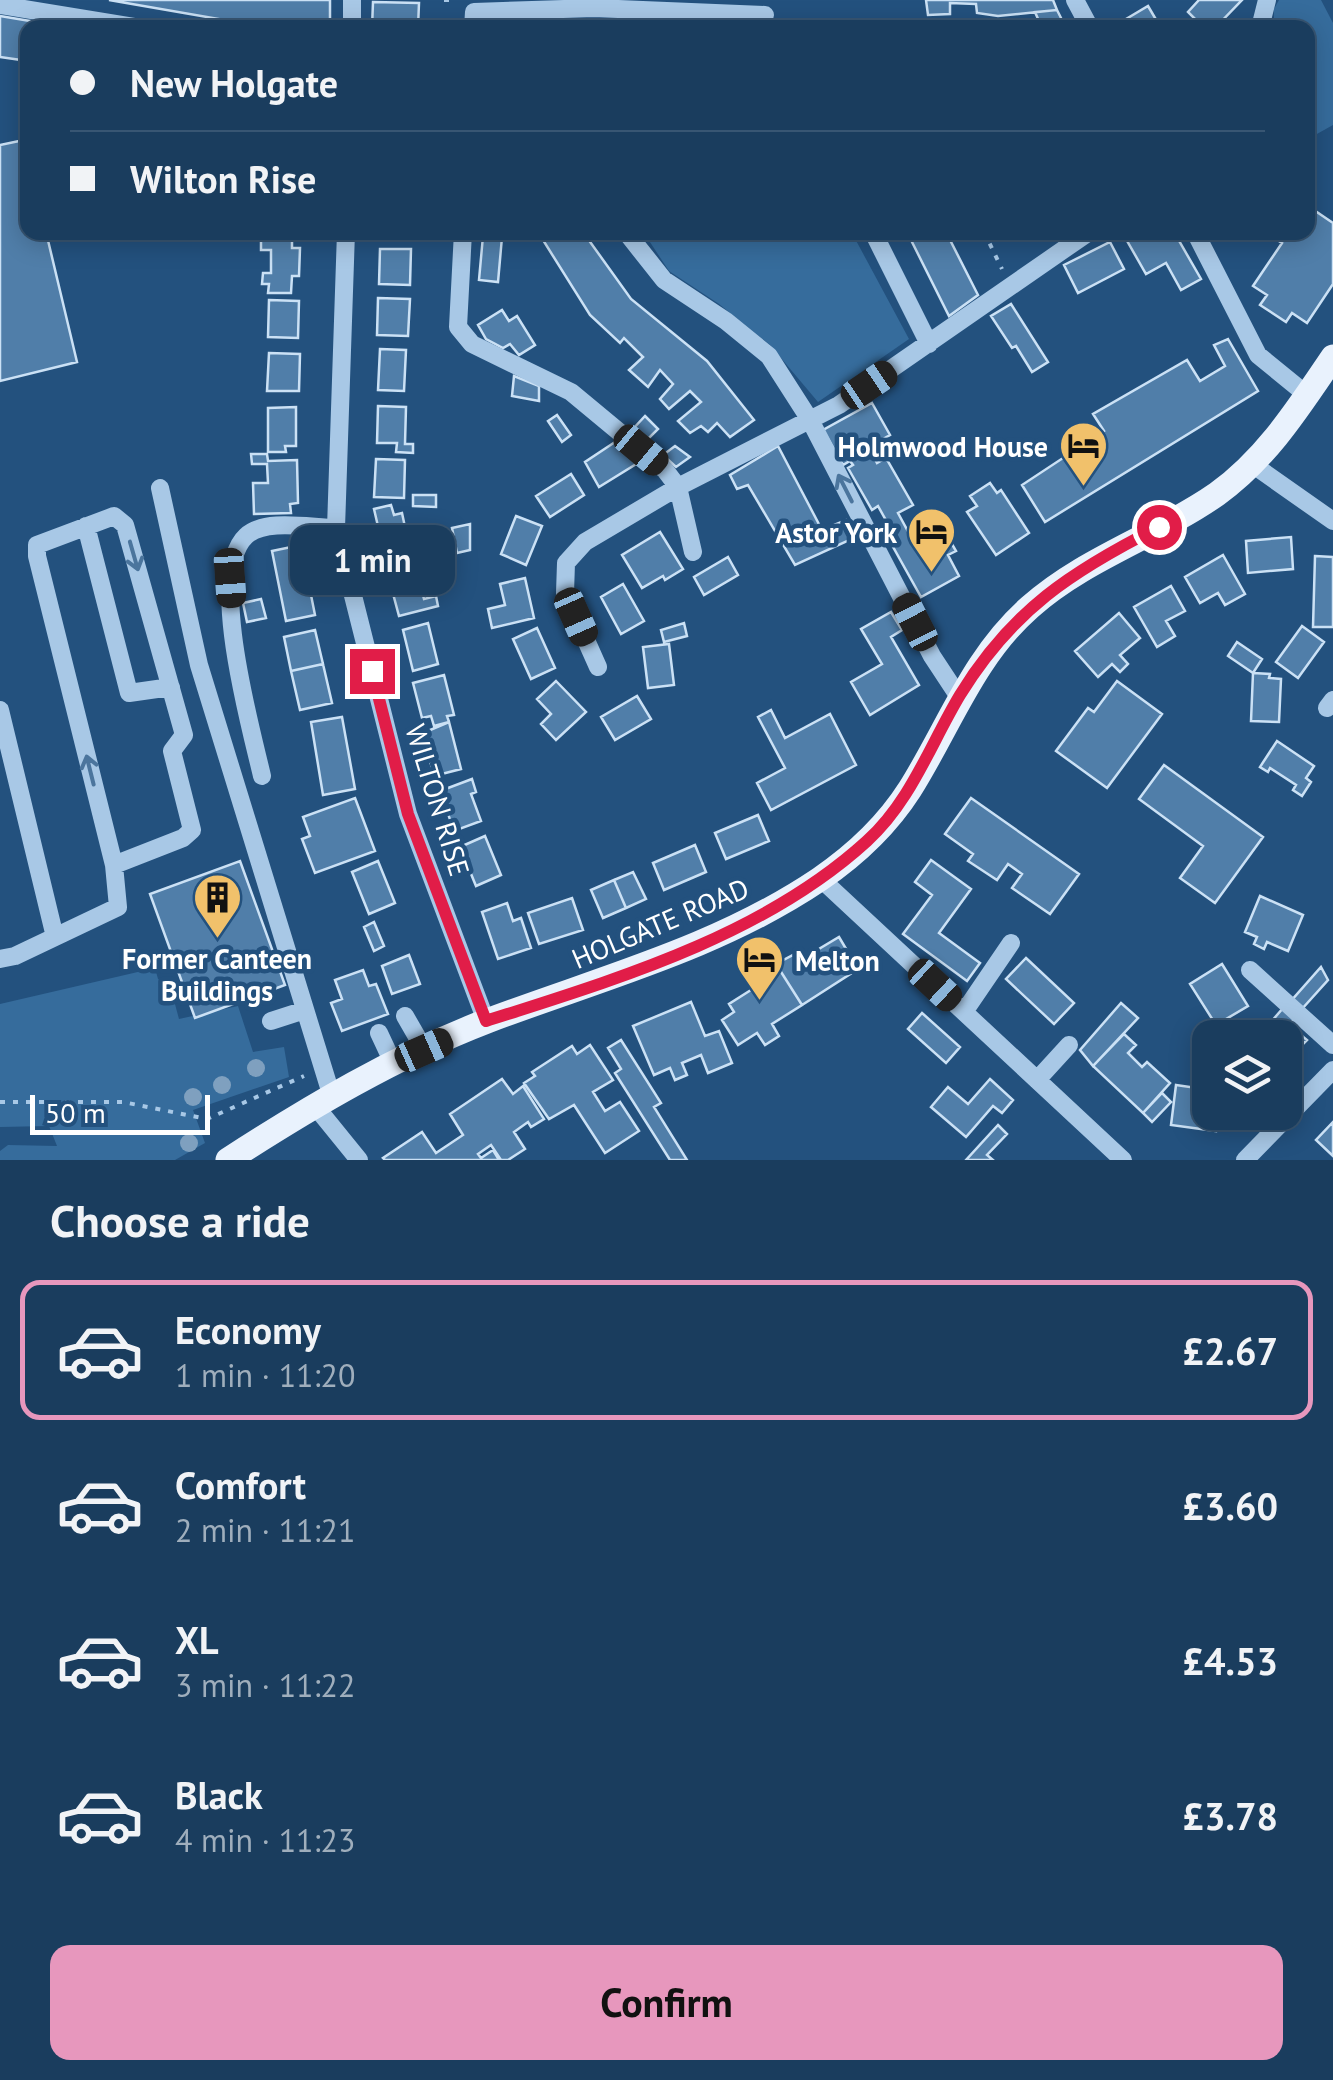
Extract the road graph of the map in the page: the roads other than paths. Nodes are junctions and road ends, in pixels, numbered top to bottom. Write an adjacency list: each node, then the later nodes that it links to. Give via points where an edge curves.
1 (0, 5): 3 (street)
2 (765, 16): 4 (street, via 594,8 474,12)
3 (91, 20)
4 (474, 20)
5 (346, 240): 20 (street, WILTON RISE)
6 (463, 240): 17 (street, via 458,327 472,344 571,392)
7 (632, 240): 14 (street, via 664,280 769,356)
8 (877, 240): 11 (street)
9 (1076, 240): 11 (street)
10 (1198, 240): 13 (street, via 1258,355)
11 (929, 344): 14 (street)
12 (1333, 356): 13 (main road, HOLGATE ROAD)
13 (1308, 395): 15 (main road, HOLGATE ROAD)
14 (810, 420): 17 (street); 24 (street, one-way to 14)
15 (1252, 464): 18 (street); 24 (main road, HOLGATE ROAD, via 1218,493 1094,561 1029,607)
16 (160, 488): 33 (street, via 199,664)
17 (678, 488): 21 (street); 22 (street, via 585,542 566,563 564,593)
18 (1333, 521)
19 (86, 526): 23 (street, one-way to 23, via 114,516 125,525); 23 (street, via 128,693); 27 (street, one-way to 19, via 37,556 37,545)
20 (336, 528): 26 (street, via 263,526 234,553 236,667); 36 (street, WILTON RISE, via 408,814)
21 (693, 552)
22 (598, 667)
23 (171, 687): 27 (street, via 184,735 172,750 192,830)
24 (959, 697): 28 (main road, HOLGATE ROAD, via 890,816)
25 (0, 710): 29 (street)
26 (262, 776)
27 (114, 865): 29 (street, via 118,907)
28 (820, 878): 34 (street); 36 (main road, HOLGATE ROAD, via 686,950)
29 (55, 937): 31 (street)
30 (1011, 943): 34 (street)
31 (0, 959)
32 (1250, 970): 40 (street)
33 (305, 1010): 37 (street); 45 (street)
34 (964, 1012): 44 (street)
35 (405, 1016): 41 (street)
36 (486, 1021): 41 (main road, HOLGATE ROAD)
37 (270, 1022)
38 (380, 1033): 42 (street)
39 (1069, 1044): 44 (street)
40 (1333, 1045)
41 (424, 1050): 42 (main road, HOLGATE ROAD)
42 (393, 1063): 45 (main road, HOLGATE ROAD)
43 (1333, 1070): 49 (street)
44 (1037, 1080): 48 (street)
45 (324, 1102): 46 (main road, HOLGATE ROAD); 47 (street)
46 (228, 1160)
47 (359, 1160)
48 (1123, 1160)
49 (1246, 1160)

